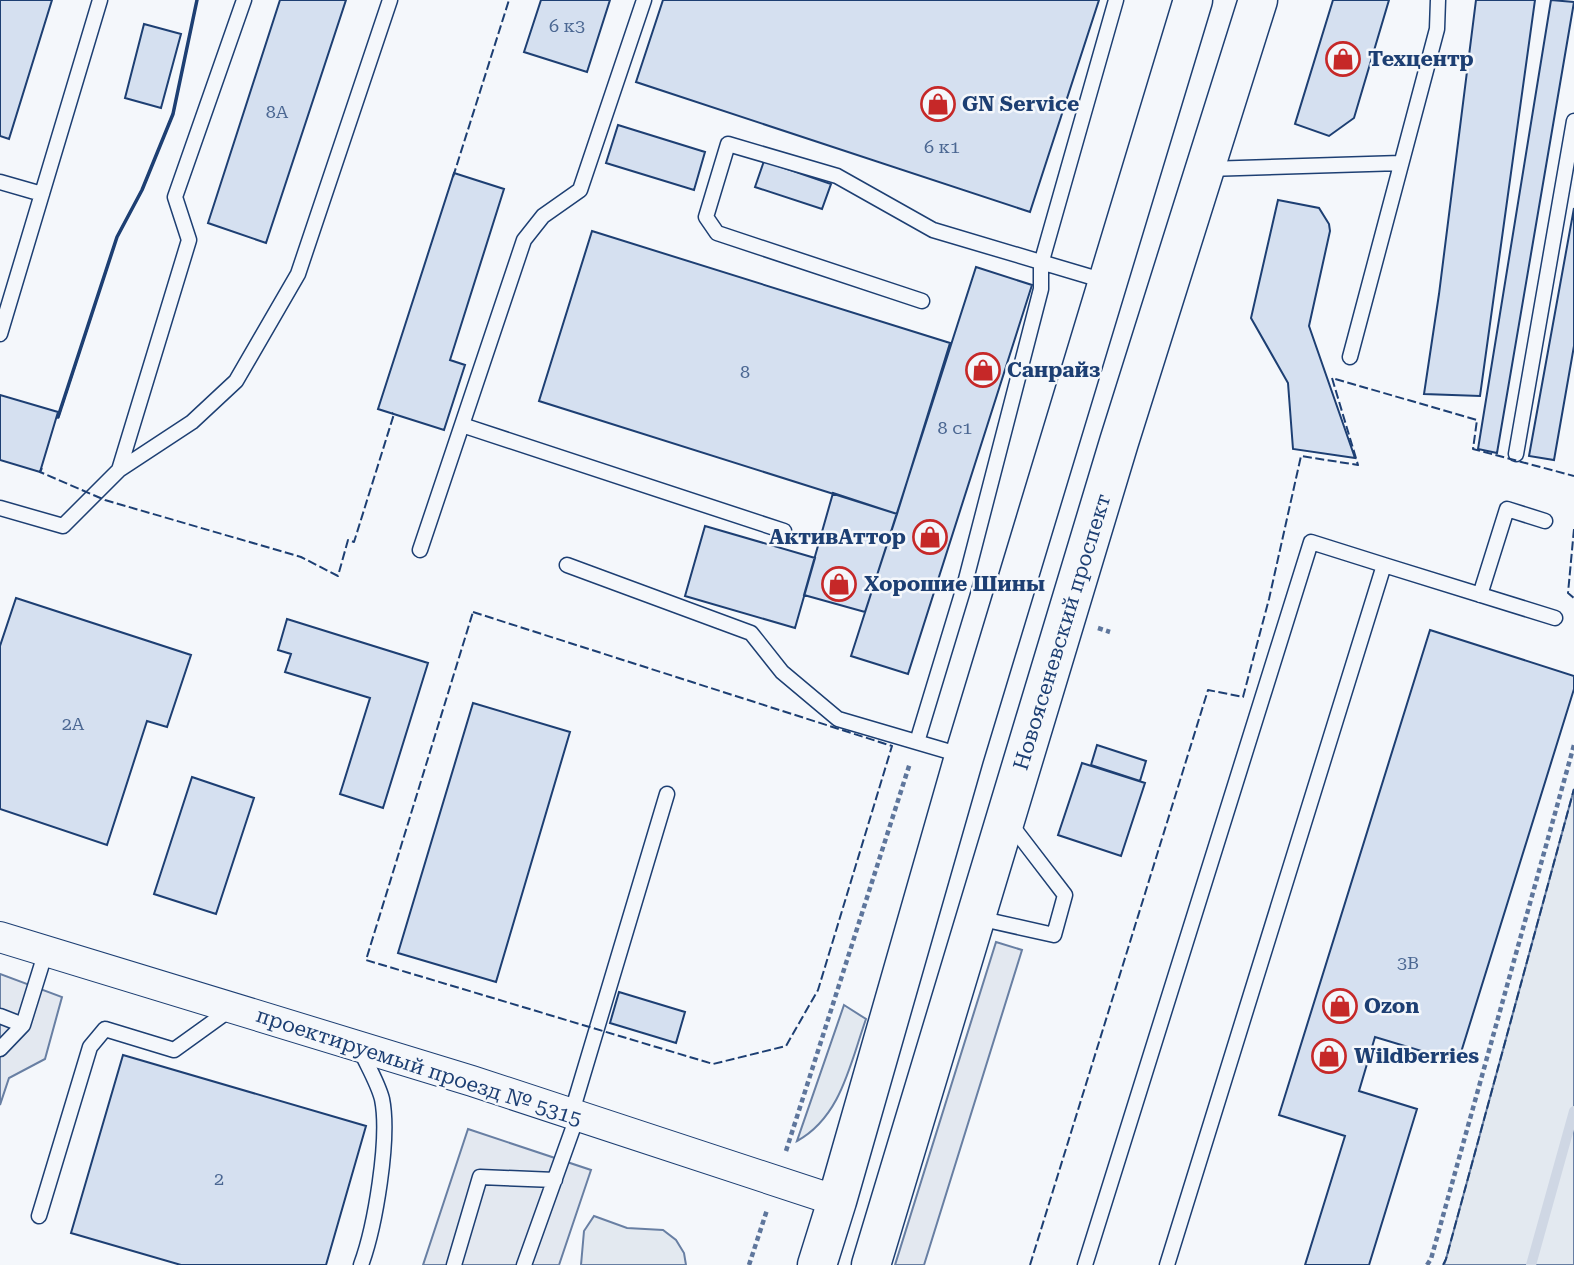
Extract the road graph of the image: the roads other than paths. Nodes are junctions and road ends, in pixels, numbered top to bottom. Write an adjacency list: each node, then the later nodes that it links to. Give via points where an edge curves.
1 (100, 0): 13 (lane)
2 (244, 0): 21 (lane, via 174,197 189,240)
3 (390, 0): 21 (lane, via 298,274 236,381 192,422)
4 (644, 0): 19 (lane, via 580,190 543,216 524,240)
5 (1116, 0): 14 (lane)
6 (1193, 0): 15 (main road)
7 (1258, 0): 11 (main road, Новоясеневский проспект)
8 (1438, 0): 10 (lane, via 1437,29)
9 (1574, 121): 20 (lane)
10 (1401, 163): 11 (lane); 18 (lane)
11 (1205, 169): 33 (main road, Новоясеневский проспект)
12 (0, 183): 13 (lane)
13 (42, 194): 17 (lane)
14 (1041, 264): 15 (lane); 16 (lane, via 933,230 837,176 728,144 705,217 717,233); 30 (lane, via 1041,289 964,587)
15 (1109, 282): 31 (main road)
16 (922, 301)
17 (0, 334)
18 (1350, 357)
19 (462, 425): 24 (lane); 25 (lane)
20 (1516, 454)
21 (119, 470): 22 (lane, via 63,526)
22 (0, 508)
23 (1545, 521): 28 (lane, via 1507,509)
24 (784, 531)
25 (420, 550)
26 (567, 565): 30 (lane, via 751,633 782,673 838,719)
27 (1384, 565): 28 (lane); 51 (lane, via 1311,542); 52 (lane)
28 (1480, 595): 29 (lane)
29 (1555, 618)
30 (917, 742): 31 (lane)
31 (964, 757): 44 (main road)
32 (667, 794): 42 (lane)
33 (1007, 818): 34 (main road, Новоясеневский проспект); 34 (lane, via 1065,895 1054,935)
34 (977, 917): 50 (main road, Новоясеневский проспект)
35 (0, 937): 36 (street, проектируемый проезд № 5315)
36 (47, 951): 37 (street, проектируемый проезд № 5315); 39 (lane)
37 (233, 1008): 40 (street, проектируемый проезд № 5315); 45 (lane, via 174,1050 105,1029 90,1047)
38 (0, 1016): 39 (lane)
39 (23, 1025): 41 (lane)
40 (359, 1046): 42 (street, проектируемый проезд № 5315); 46 (lane, via 382,1099 384,1152)
41 (0, 1049)
42 (574, 1116): 43 (lane); 44 (street, проектируемый проезд № 5315)
43 (555, 1180): 47 (lane, via 480,1177); 48 (lane)
44 (837, 1201): 49 (main road)
45 (39, 1216)
46 (361, 1265)
47 (454, 1265)
48 (524, 1265)
49 (817, 1265)
50 (871, 1265)
51 (1086, 1265)
52 (1167, 1265)

